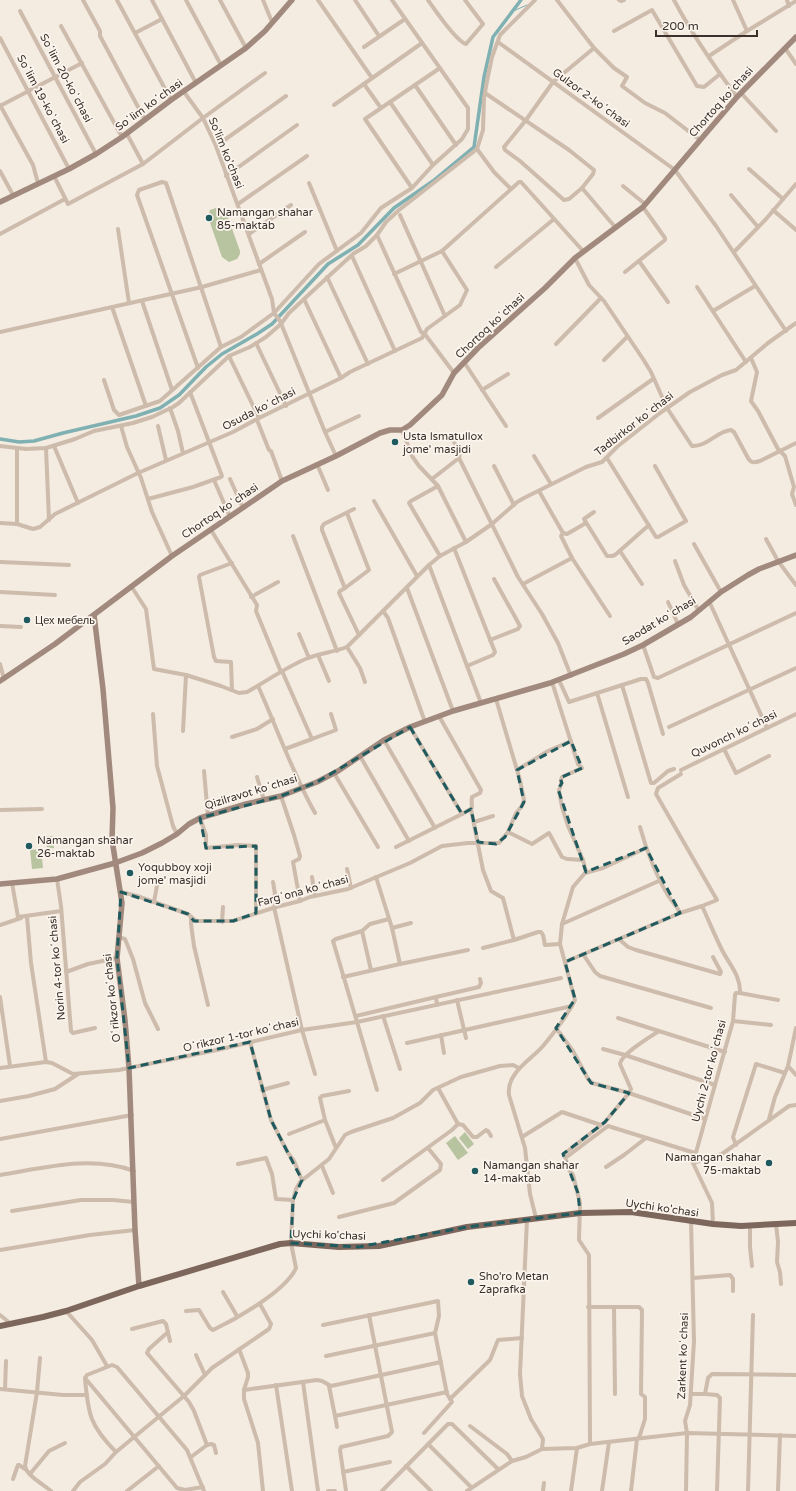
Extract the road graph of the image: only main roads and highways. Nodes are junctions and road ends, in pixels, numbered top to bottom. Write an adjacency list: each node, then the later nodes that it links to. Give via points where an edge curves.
1 (292, 0): 3 (main road, Soʻlim koʻchasi, via 246,48 124,136 69,169)
2 (796, 37): 5 (main road, Chortoq koʻchasi, via 739,95 644,206 583,251 478,348 454,373 442,395 410,425 402,430 380,433 282,481 172,556)
3 (0, 202)
4 (796, 555): 6 (main road, Saodat koʻchasi, via 759,568 721,592 699,611 643,645)
5 (94, 615): 7 (main road, Chortoq koʻchasi); 8 (main road, Oʻrikzor koʻchasi, via 113,808 112,840)
6 (571, 676): 8 (main road, Qizilravot koʻchasi, via 453,711 410,727 384,740 334,773 281,796 200,818 142,853)
7 (2, 680)
8 (115, 863): 9 (main road, Qizilravot koʻchasi, via 57,879); 11 (main road, Oʻrikzor koʻchasi, via 121,892 122,916 117,958 129,1068)
9 (0, 884)
10 (796, 1223): 11 (main road, Uychi ko'chasi, via 713,1224 631,1212 580,1213 467,1227 379,1246 339,1247 291,1243 270,1246)
11 (139, 1286): 12 (main road, Uychi ko'chasi, via 66,1311)
12 (0, 1326)

